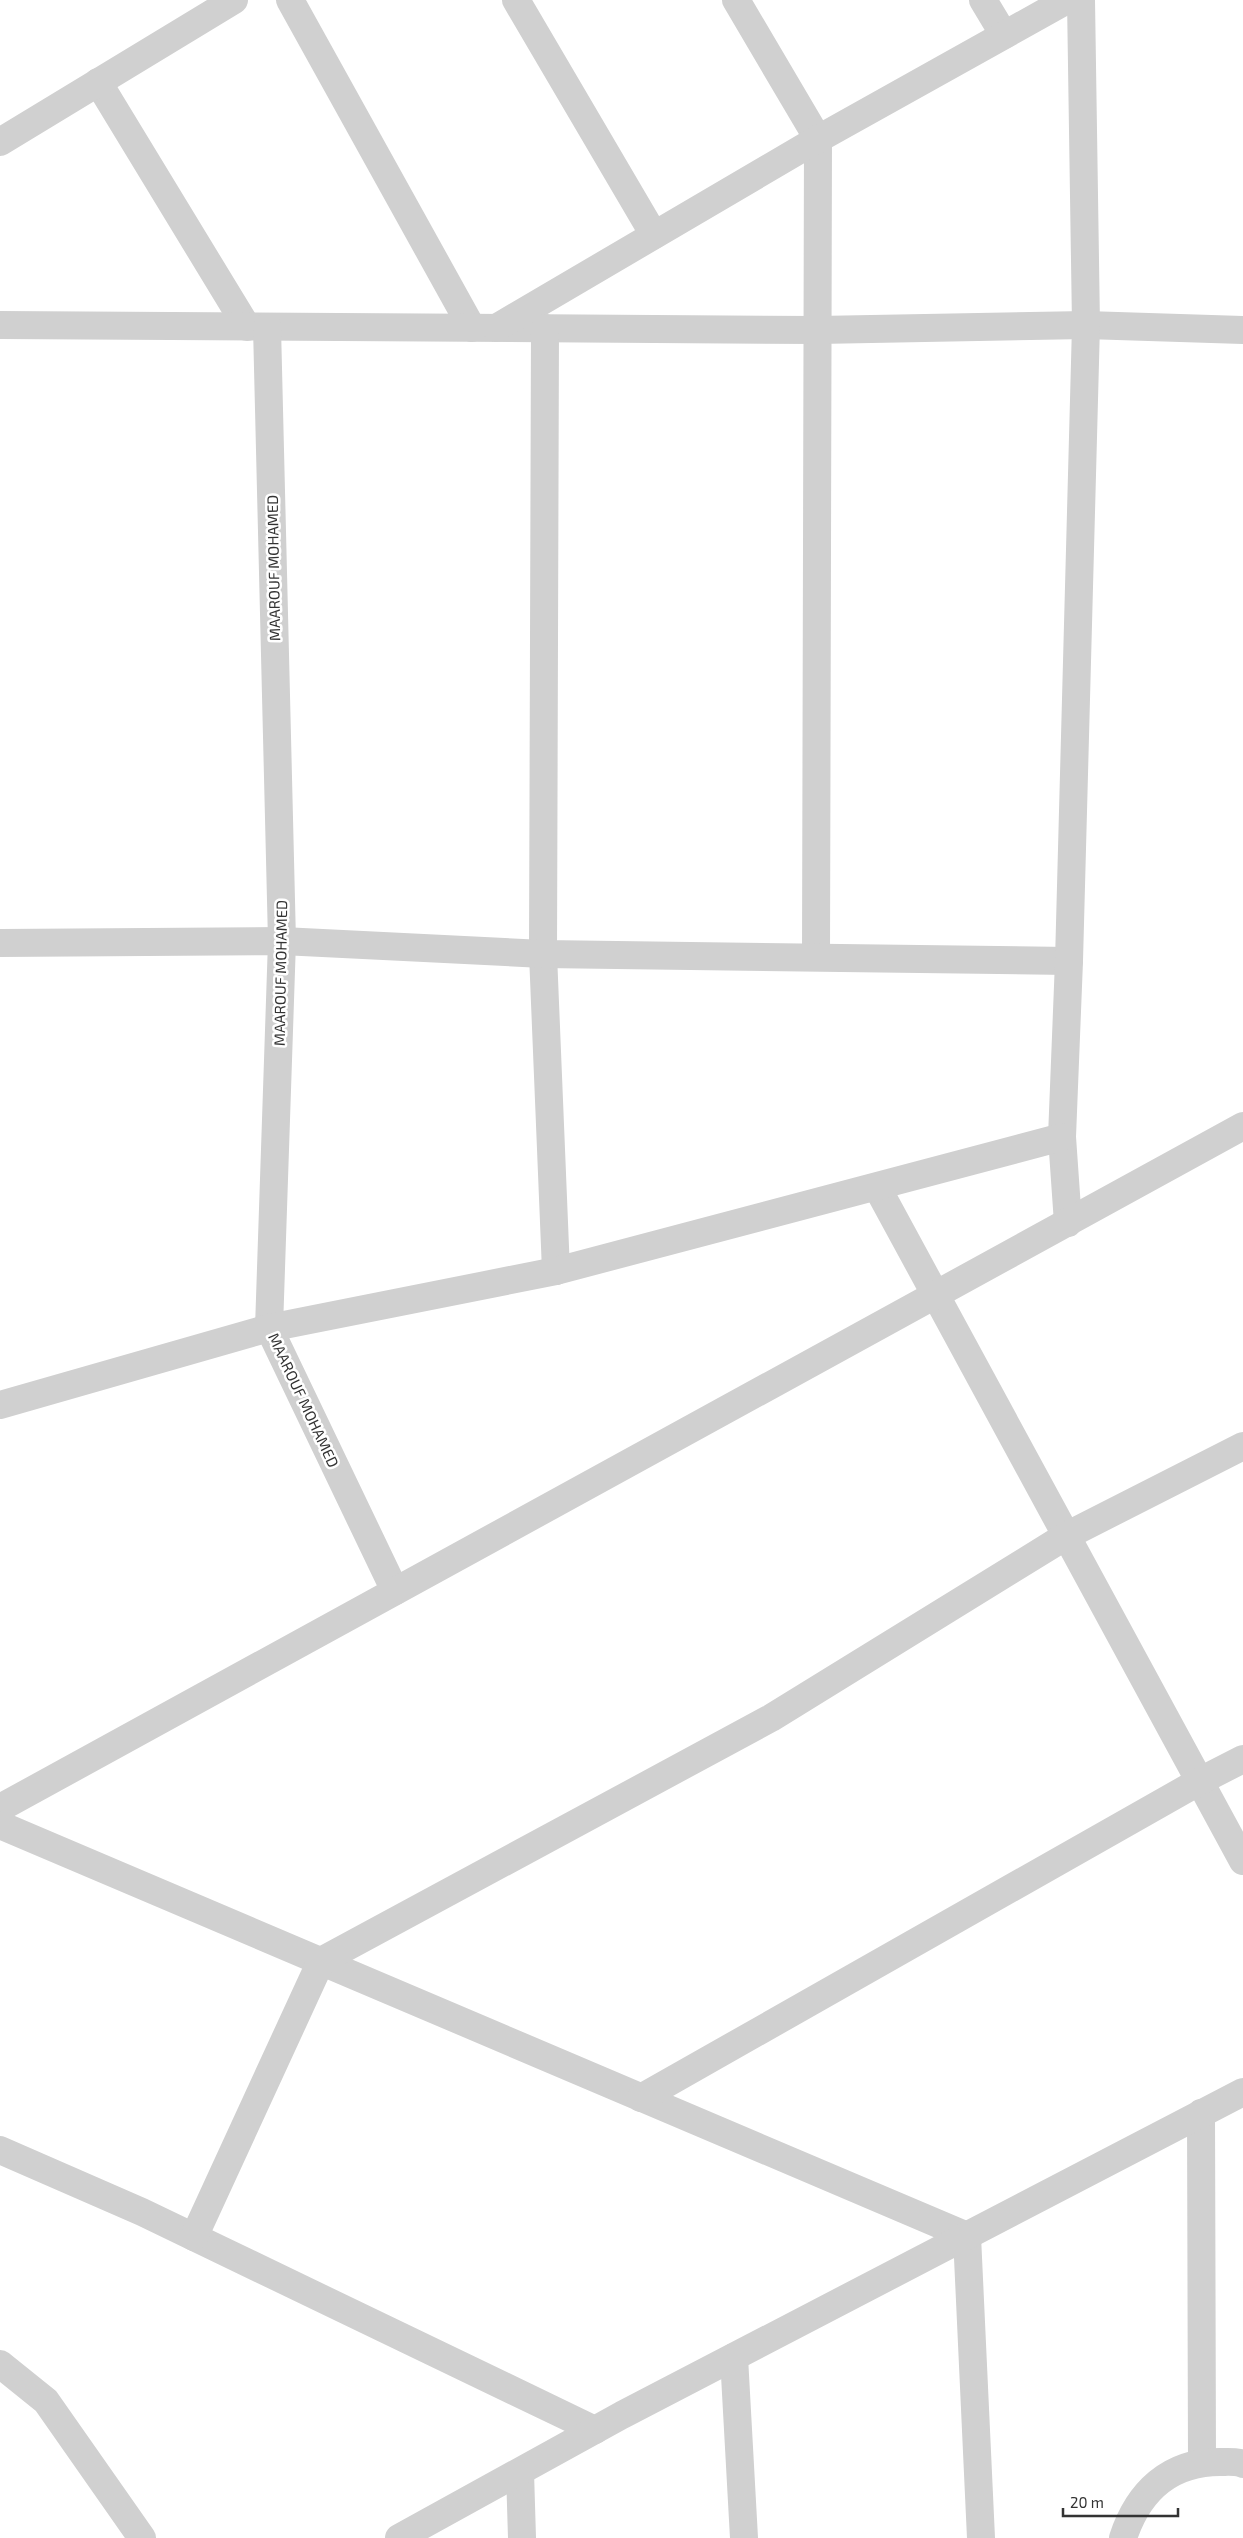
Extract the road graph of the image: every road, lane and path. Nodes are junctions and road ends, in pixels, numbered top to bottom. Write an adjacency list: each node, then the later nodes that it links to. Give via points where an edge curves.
1 (234, 0): 9 (street)
2 (290, 0): 16 (street)
3 (516, 0): 12 (street)
4 (736, 0): 10 (street)
5 (983, 0): 8 (street)
6 (1066, 0): 8 (street)
7 (1081, 0): 14 (street)
8 (1004, 35): 10 (street)
9 (98, 82): 11 (street); 15 (street)
10 (818, 139): 12 (street); 18 (street)
11 (0, 142)
12 (654, 235): 16 (street)
13 (0, 325): 15 (street)
14 (1086, 325): 18 (street); 19 (street); 24 (street)
15 (257, 327): 16 (street); 20 (street, MAAROUF MOHAMED)
16 (483, 328): 17 (street)
17 (545, 328): 18 (street); 22 (street)
18 (818, 330): 23 (street)
19 (1243, 330)
20 (282, 941): 21 (street); 22 (street); 31 (street, MAAROUF MOHAMED)
21 (0, 943)
22 (543, 954): 23 (street); 29 (street)
23 (816, 957): 24 (street)
24 (1069, 961): 26 (street)
25 (1243, 1126): 28 (street)
26 (1062, 1137): 27 (street); 28 (street)
27 (877, 1187): 29 (street); 30 (street)
28 (1068, 1223): 30 (street)
29 (556, 1271): 31 (street)
30 (935, 1294): 34 (street); 35 (street)
31 (269, 1328): 32 (street); 35 (street, MAAROUF MOHAMED)
32 (0, 1405)
33 (1243, 1446): 34 (street)
34 (1066, 1536): 37 (street); 41 (street, via 771,1718)
35 (395, 1591): 38 (street)
36 (1243, 1759): 37 (street)
37 (1200, 1781): 40 (street); 43 (street)
38 (0, 1808)
39 (0, 1825): 41 (street)
40 (1243, 1861)
41 (321, 1962): 43 (street); 46 (street)
42 (1243, 2092): 44 (street)
43 (641, 2098): 47 (street)
44 (1201, 2113): 47 (street); 51 (street)
45 (0, 2150): 46 (street)
46 (194, 2236): 50 (street)
47 (966, 2236): 48 (street); 58 (street)
48 (734, 2357): 50 (street); 57 (street)
49 (0, 2364): 54 (street, via 46,2402)
50 (595, 2430): 53 (street)
51 (1202, 2462): 52 (street); 59 (street, via 1174,2472 1149,2490 1131,2514)
52 (1243, 2464)
53 (520, 2472): 55 (street); 56 (street)
54 (142, 2538)
55 (399, 2538)
56 (522, 2538)
57 (744, 2538)
58 (981, 2538)
59 (1123, 2538)

